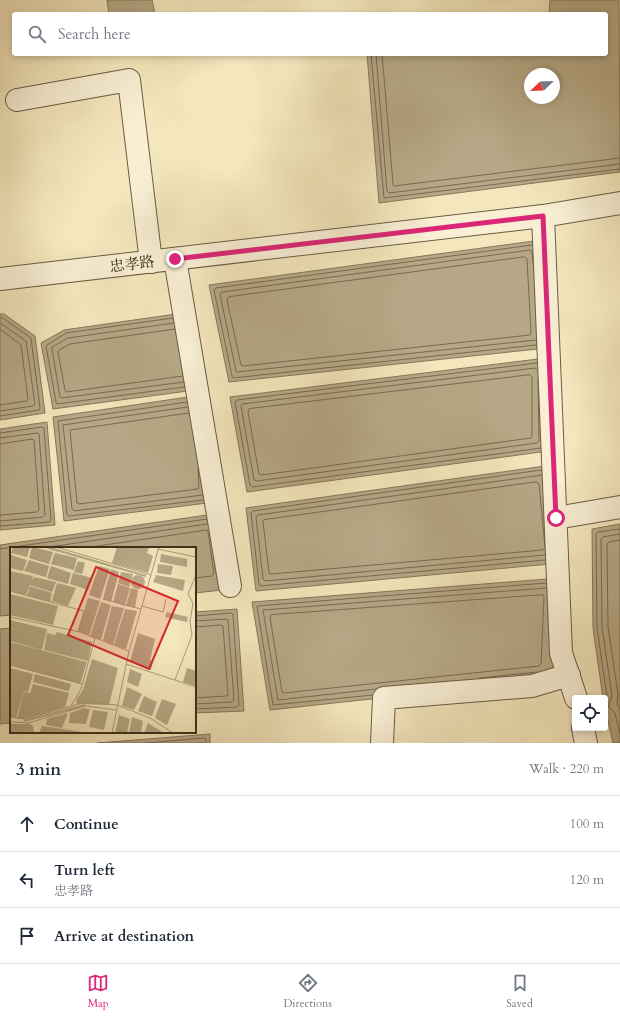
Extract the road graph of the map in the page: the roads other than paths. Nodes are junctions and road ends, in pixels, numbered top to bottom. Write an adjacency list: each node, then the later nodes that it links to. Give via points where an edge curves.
1 (17, 100): 5 (street, via 129,80)
2 (620, 203): 3 (street, 忠孝路)
3 (543, 216): 4 (street, 忠孝路); 8 (street)
4 (175, 259): 5 (street, 忠孝路); 9 (street)
5 (150, 262): 6 (street, 忠孝路)
6 (0, 279)
7 (620, 507): 8 (street)
8 (556, 518): 10 (street, via 561,653)
9 (230, 586)
10 (569, 675): 11 (street); 13 (street, via 532,686 384,698)
11 (575, 695)
12 (584, 731): 14 (street)
13 (382, 743)
14 (586, 743)

